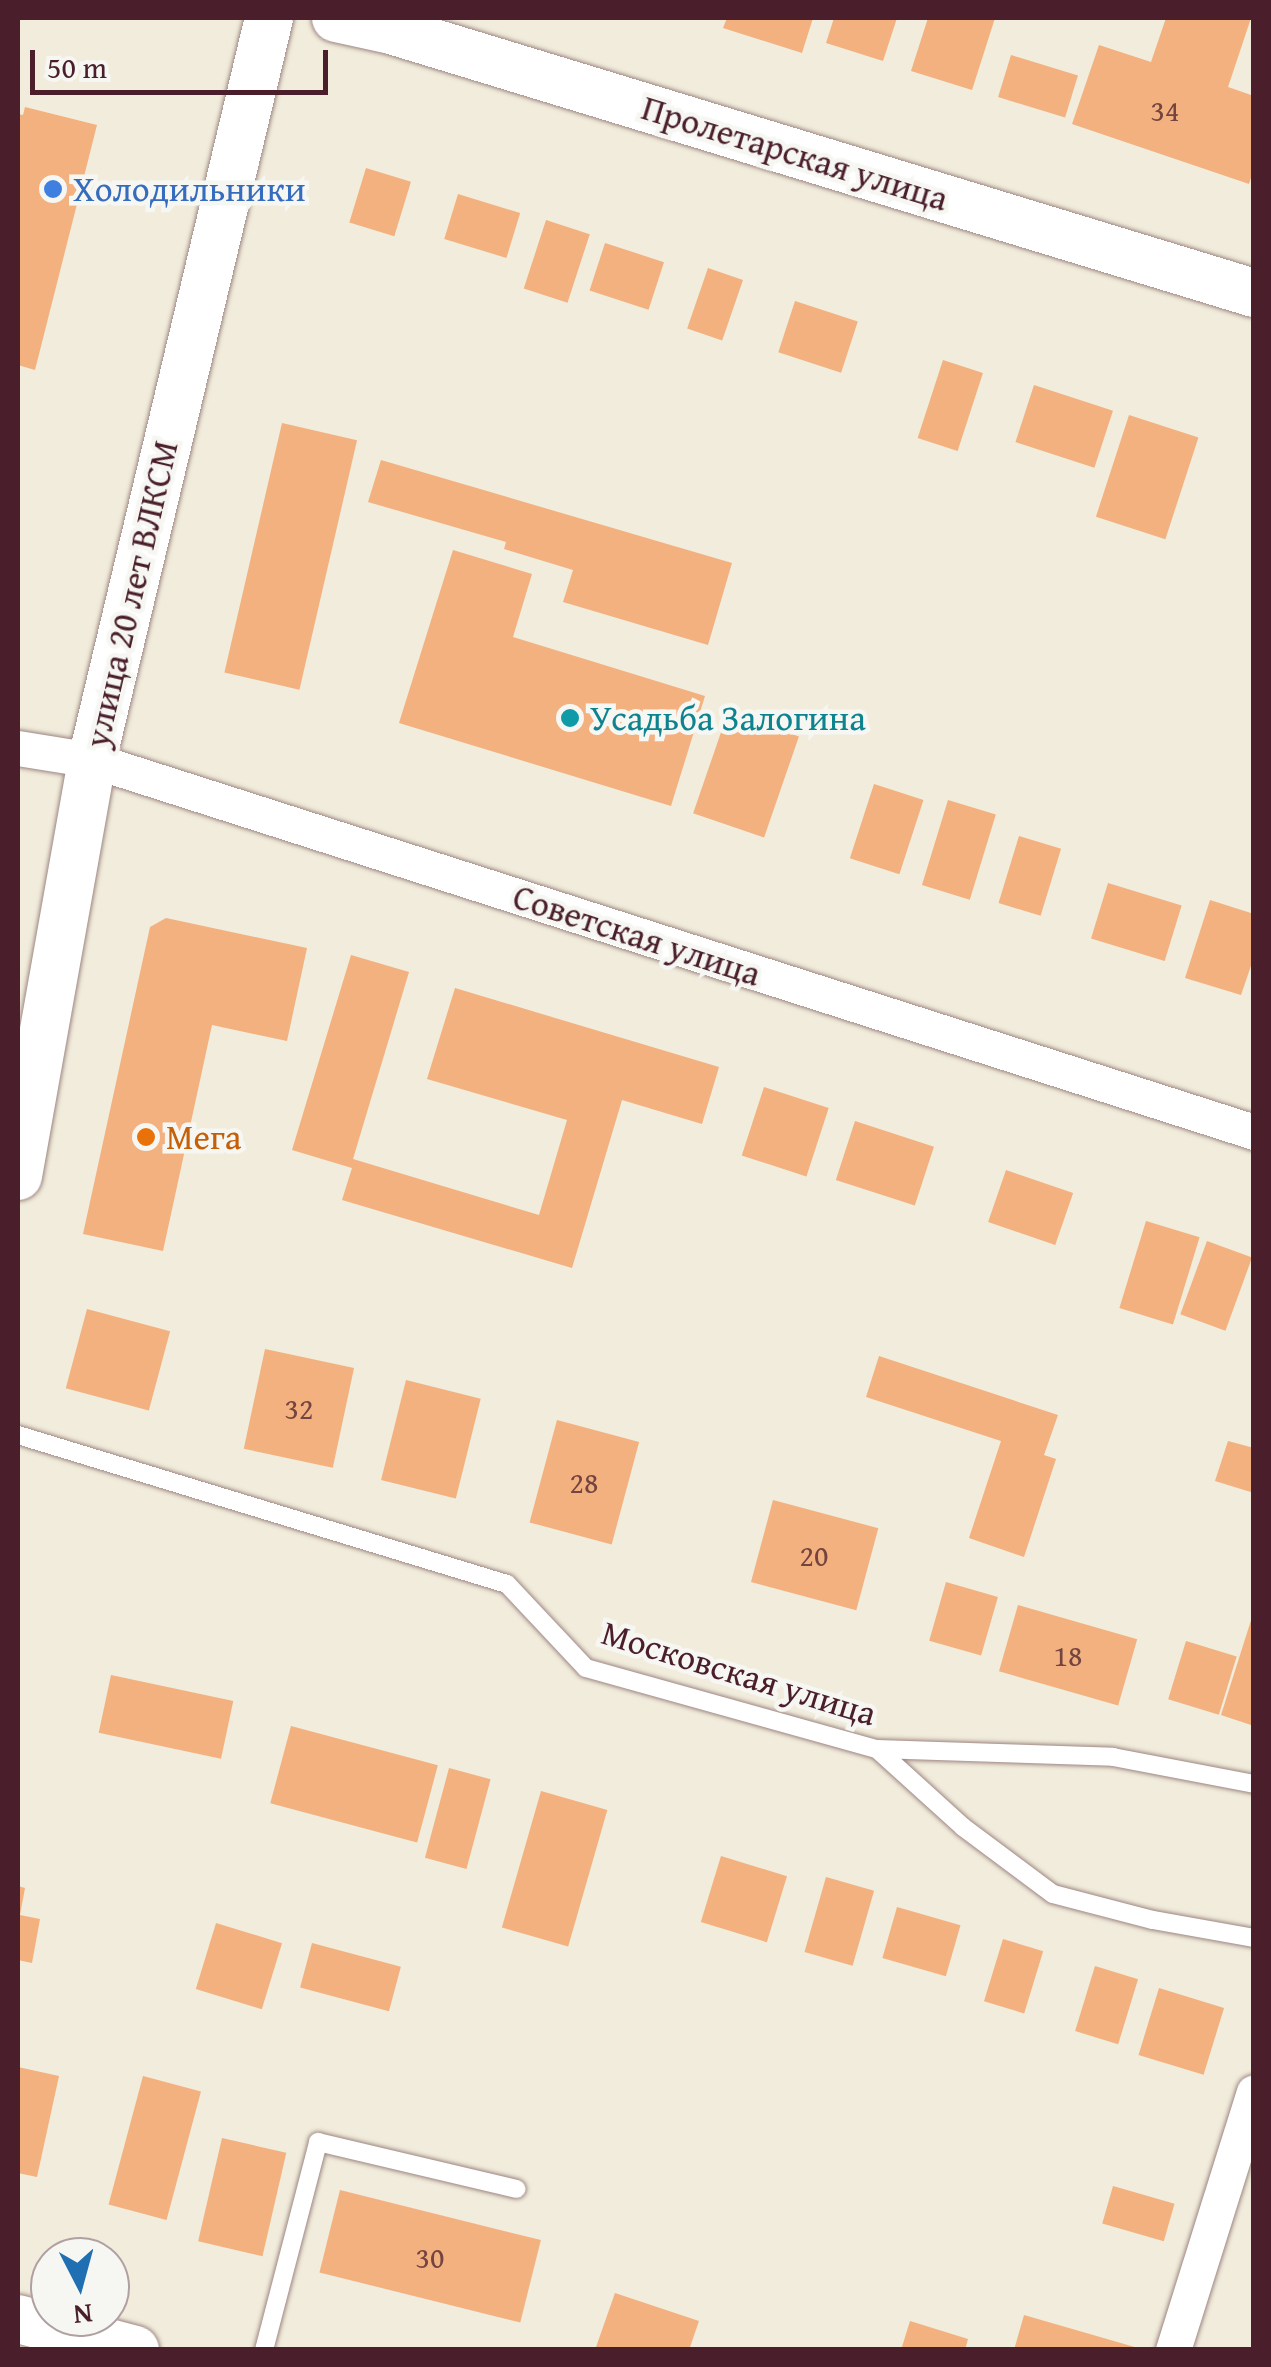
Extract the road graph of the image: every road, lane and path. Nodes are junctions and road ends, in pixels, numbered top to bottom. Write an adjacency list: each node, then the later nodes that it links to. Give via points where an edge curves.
1 (269, 18): 5 (street, улица 20 лет ВЛКСМ)
2 (336, 18): 3 (street, Пролетарская улица)
3 (1254, 293)
4 (18, 748): 5 (street, Советская улица)
5 (92, 760): 6 (street, Советская улица); 7 (street, улица 20 лет ВЛКСМ)
6 (1254, 1132)
7 (18, 1176)
8 (18, 1435): 9 (lane, Московская улица, via 507,1584 586,1668)
9 (877, 1750): 10 (lane, Московская улица, via 1113,1756); 11 (lane, via 962,1827 1054,1894)
10 (1254, 1784)
11 (1254, 1938)
12 (1254, 2092): 17 (street)
13 (517, 2188): 16 (lane, via 318,2142)
14 (18, 2318): 15 (street)
15 (134, 2350)
16 (264, 2350)
17 (1173, 2350)

